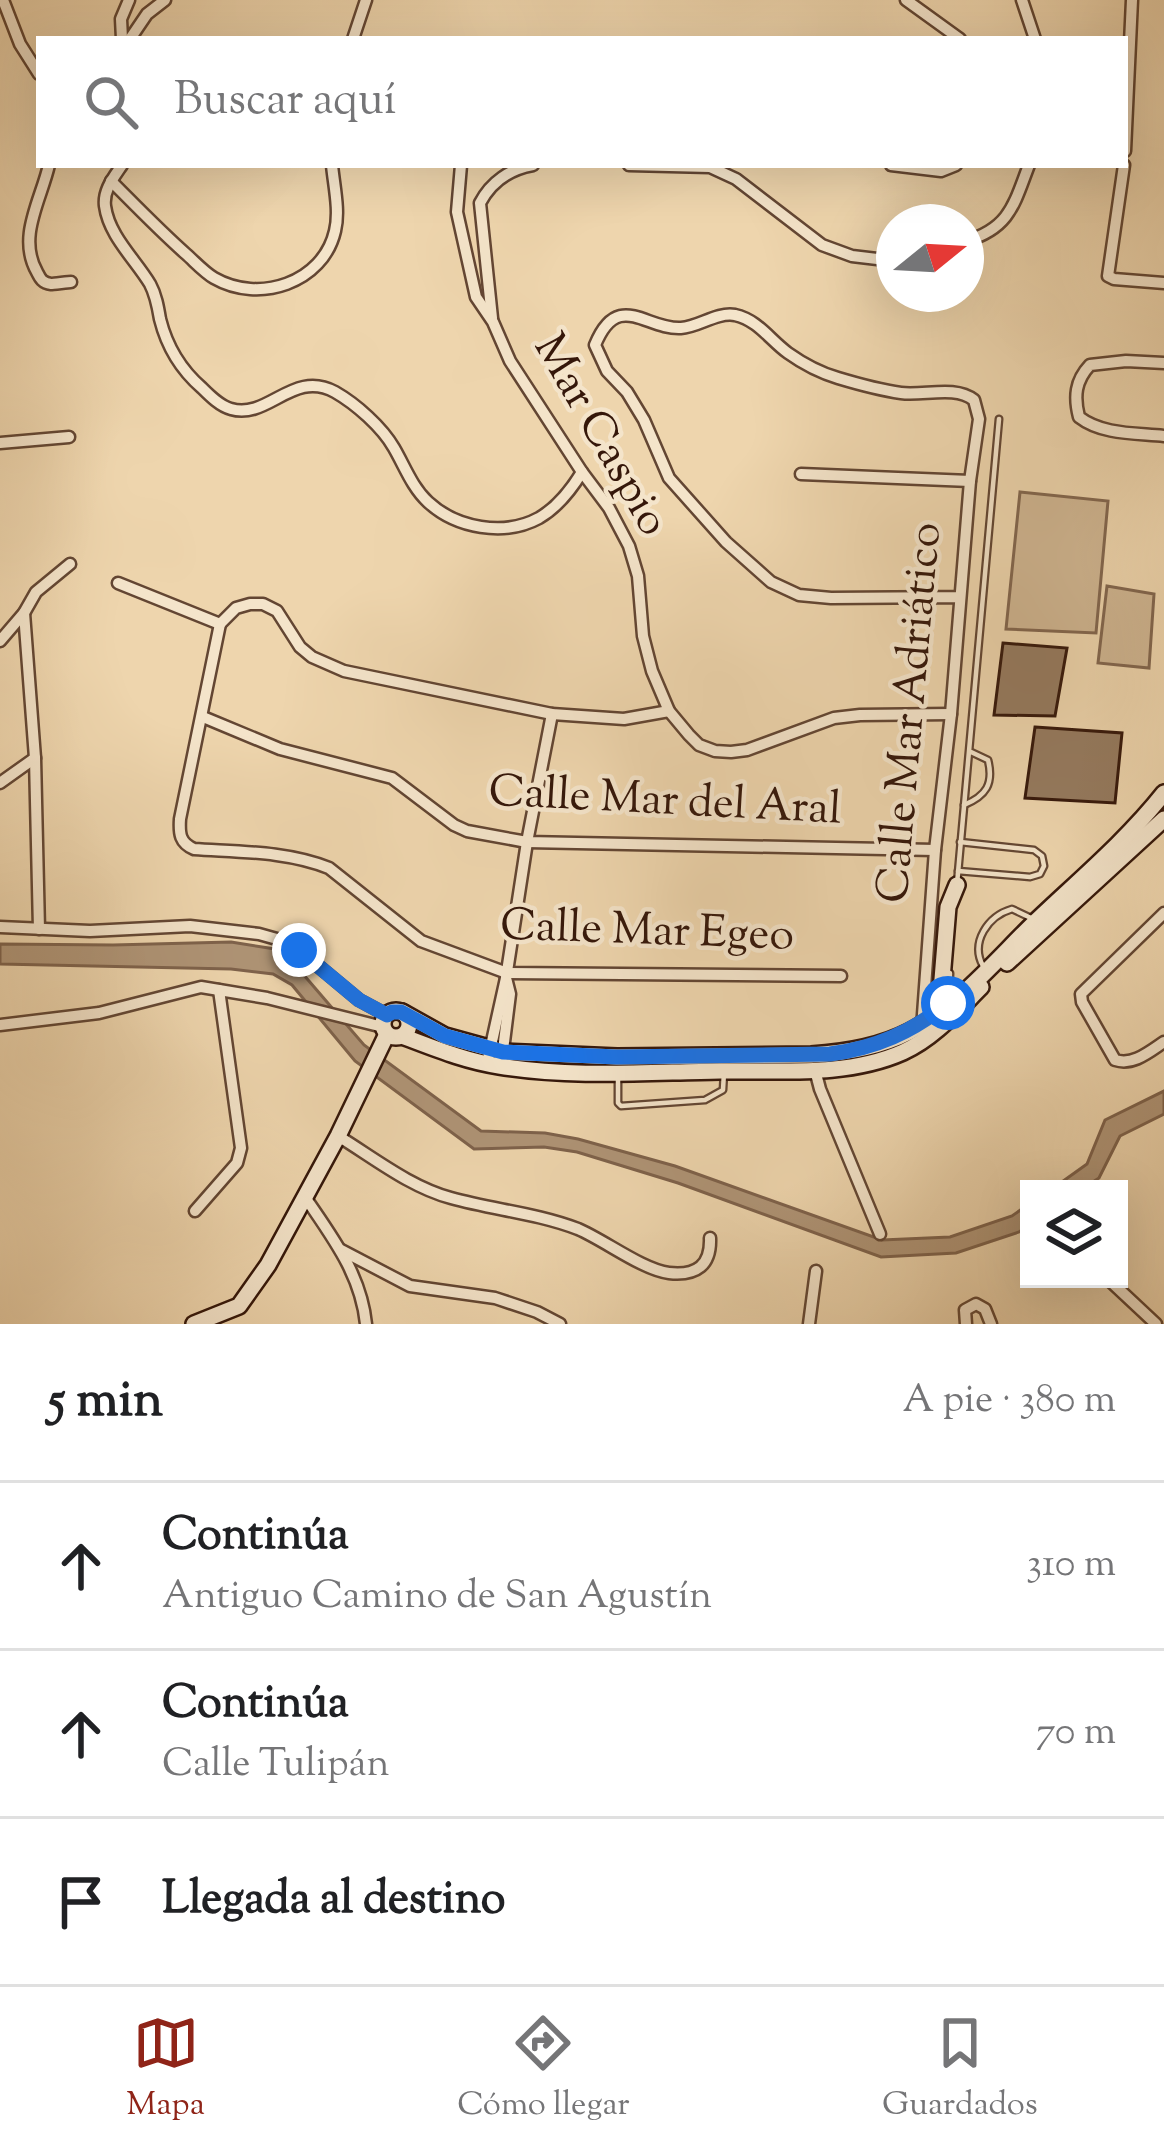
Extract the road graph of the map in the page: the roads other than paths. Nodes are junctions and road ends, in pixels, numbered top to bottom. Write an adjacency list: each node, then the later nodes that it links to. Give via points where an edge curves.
1 (3, 0): 13 (street)
2 (129, 0): 8 (street)
3 (165, 0): 9 (street)
4 (366, 0): 10 (street)
5 (906, 0): 11 (street)
6 (1022, 0): 12 (street)
7 (1132, 0): 14 (street)
8 (125, 36)
9 (129, 36)
10 (354, 36)
11 (956, 36)
12 (1034, 36)
13 (36, 69)
14 (1128, 86)
15 (48, 168): 28 (street, via 28,242 40,279)
16 (120, 168): 25 (street)
17 (332, 168): 25 (street, via 336,228 328,251 311,272 265,291 212,278)
18 (461, 168): 30 (street, Mar Caspio, via 457,212 476,298)
19 (522, 168): 30 (street, via 508,172 480,203)
20 (712, 168): 27 (street, via 822,245)
21 (916, 168): 22 (street)
22 (948, 168)
23 (1028, 168): 26 (street, via 1014,205)
24 (1124, 168): 29 (street, via 1108,276)
25 (111, 182): 36 (street, via 104,196 112,230 151,286 177,361 216,401 245,410 308,386 337,394 392,443 427,501 462,523 512,527 537,519)
26 (984, 236)
27 (876, 259)
28 (71, 282)
29 (1164, 283)
30 (493, 322): 36 (street, Mar Caspio)
31 (1164, 363): 33 (street, via 1090,365 1076,390 1079,418 1088,424)
32 (999, 418): 49 (lane)
33 (1164, 436)
34 (69, 437): 35 (street)
35 (0, 443)
36 (582, 472): 45 (street, Mar Caspio, via 629,546 652,671)
37 (801, 474): 38 (street)
38 (970, 481): 41 (street, Calle Mar Adriático); 41 (street, Calle Mar Adriático, via 979,419 974,400 958,392 902,393 833,377 735,315 677,329 640,316 602,327 595,345 644,420 669,478 771,582 799,595)
39 (70, 564): 42 (street)
40 (118, 583): 43 (street)
41 (959, 597): 46 (street, Calle Mar Adriático)
42 (24, 613): 44 (street); 50 (street)
43 (220, 624): 47 (street, via 236,608 263,604 277,610 312,657 344,671); 48 (street)
44 (0, 641)
45 (669, 711): 46 (street, Mar Caspio, via 699,745 730,752 834,718); 47 (street, via 624,719)
46 (951, 714): 57 (street, Calle Mar Adriático)
47 (552, 715): 55 (street)
48 (203, 717): 55 (street, Calle Mar del Aral, via 280,749 392,778 454,825); 65 (street, Calle Mar Egeo, via 180,819 185,845 329,868 422,941)
49 (969, 751): 53 (lane); 53 (lane, via 988,760 992,772 983,795)
50 (35, 758): 51 (street); 62 (street)
51 (0, 783)
52 (1164, 793): 60 (street)
53 (964, 805): 56 (lane)
54 (1164, 819): 68 (street)
55 (527, 842): 57 (street, Calle Mar del Aral); 65 (street)
56 (961, 842): 58 (lane); 58 (lane, via 1034,850 1044,866 1030,877)
57 (935, 850): 71 (street, Calle Mar Adriático)
58 (958, 878): 63 (lane); 68 (street, via 948,908)
59 (1164, 913): 72 (street, via 1081,994 1115,1060 1128,1062)
60 (1035, 922): 64 (street); 64 (lane, via 1012,909 991,921 978,942)
61 (0, 927): 62 (street)
62 (39, 929): 70 (street, via 190,926 259,934 299,950)
63 (951, 952): 64 (street, via 957,975); 68 (lane)
64 (982, 973): 68 (street)
65 (507, 975): 66 (street, Calle Mar Egeo); 73 (street, via 510,1007)
66 (841, 976)
67 (219, 990): 69 (street); 70 (street); 79 (street, via 241,1148)
68 (952, 999): 71 (street); 71 (street)
69 (0, 1024)
70 (392, 1025): 73 (street, via 444,1053); 77 (street)
71 (927, 1031): 74 (street, via 830,1054); 75 (street, via 900,1053)
72 (1164, 1042)
73 (495, 1058): 74 (street)
74 (618, 1065): 76 (street); 76 (lane, via 621,1106 705,1100 724,1090)
75 (814, 1070): 76 (street); 80 (street)
76 (724, 1071)
77 (338, 1136): 78 (street); 81 (street, via 436,1193 556,1221 664,1273 701,1268)
78 (305, 1197): 82 (street); 85 (street)
79 (195, 1211)
80 (880, 1234)
81 (710, 1238)
82 (341, 1250): 88 (street); 89 (street, via 410,1286 495,1298)
83 (816, 1271): 90 (street)
84 (1118, 1288): 93 (street)
85 (239, 1306): 86 (street); 87 (street)
86 (194, 1324)
87 (231, 1324)
88 (366, 1324)
89 (560, 1324)
90 (809, 1324)
91 (966, 1324): 92 (street, via 965,1310 976,1304)
92 (992, 1324)
93 (1156, 1324)

